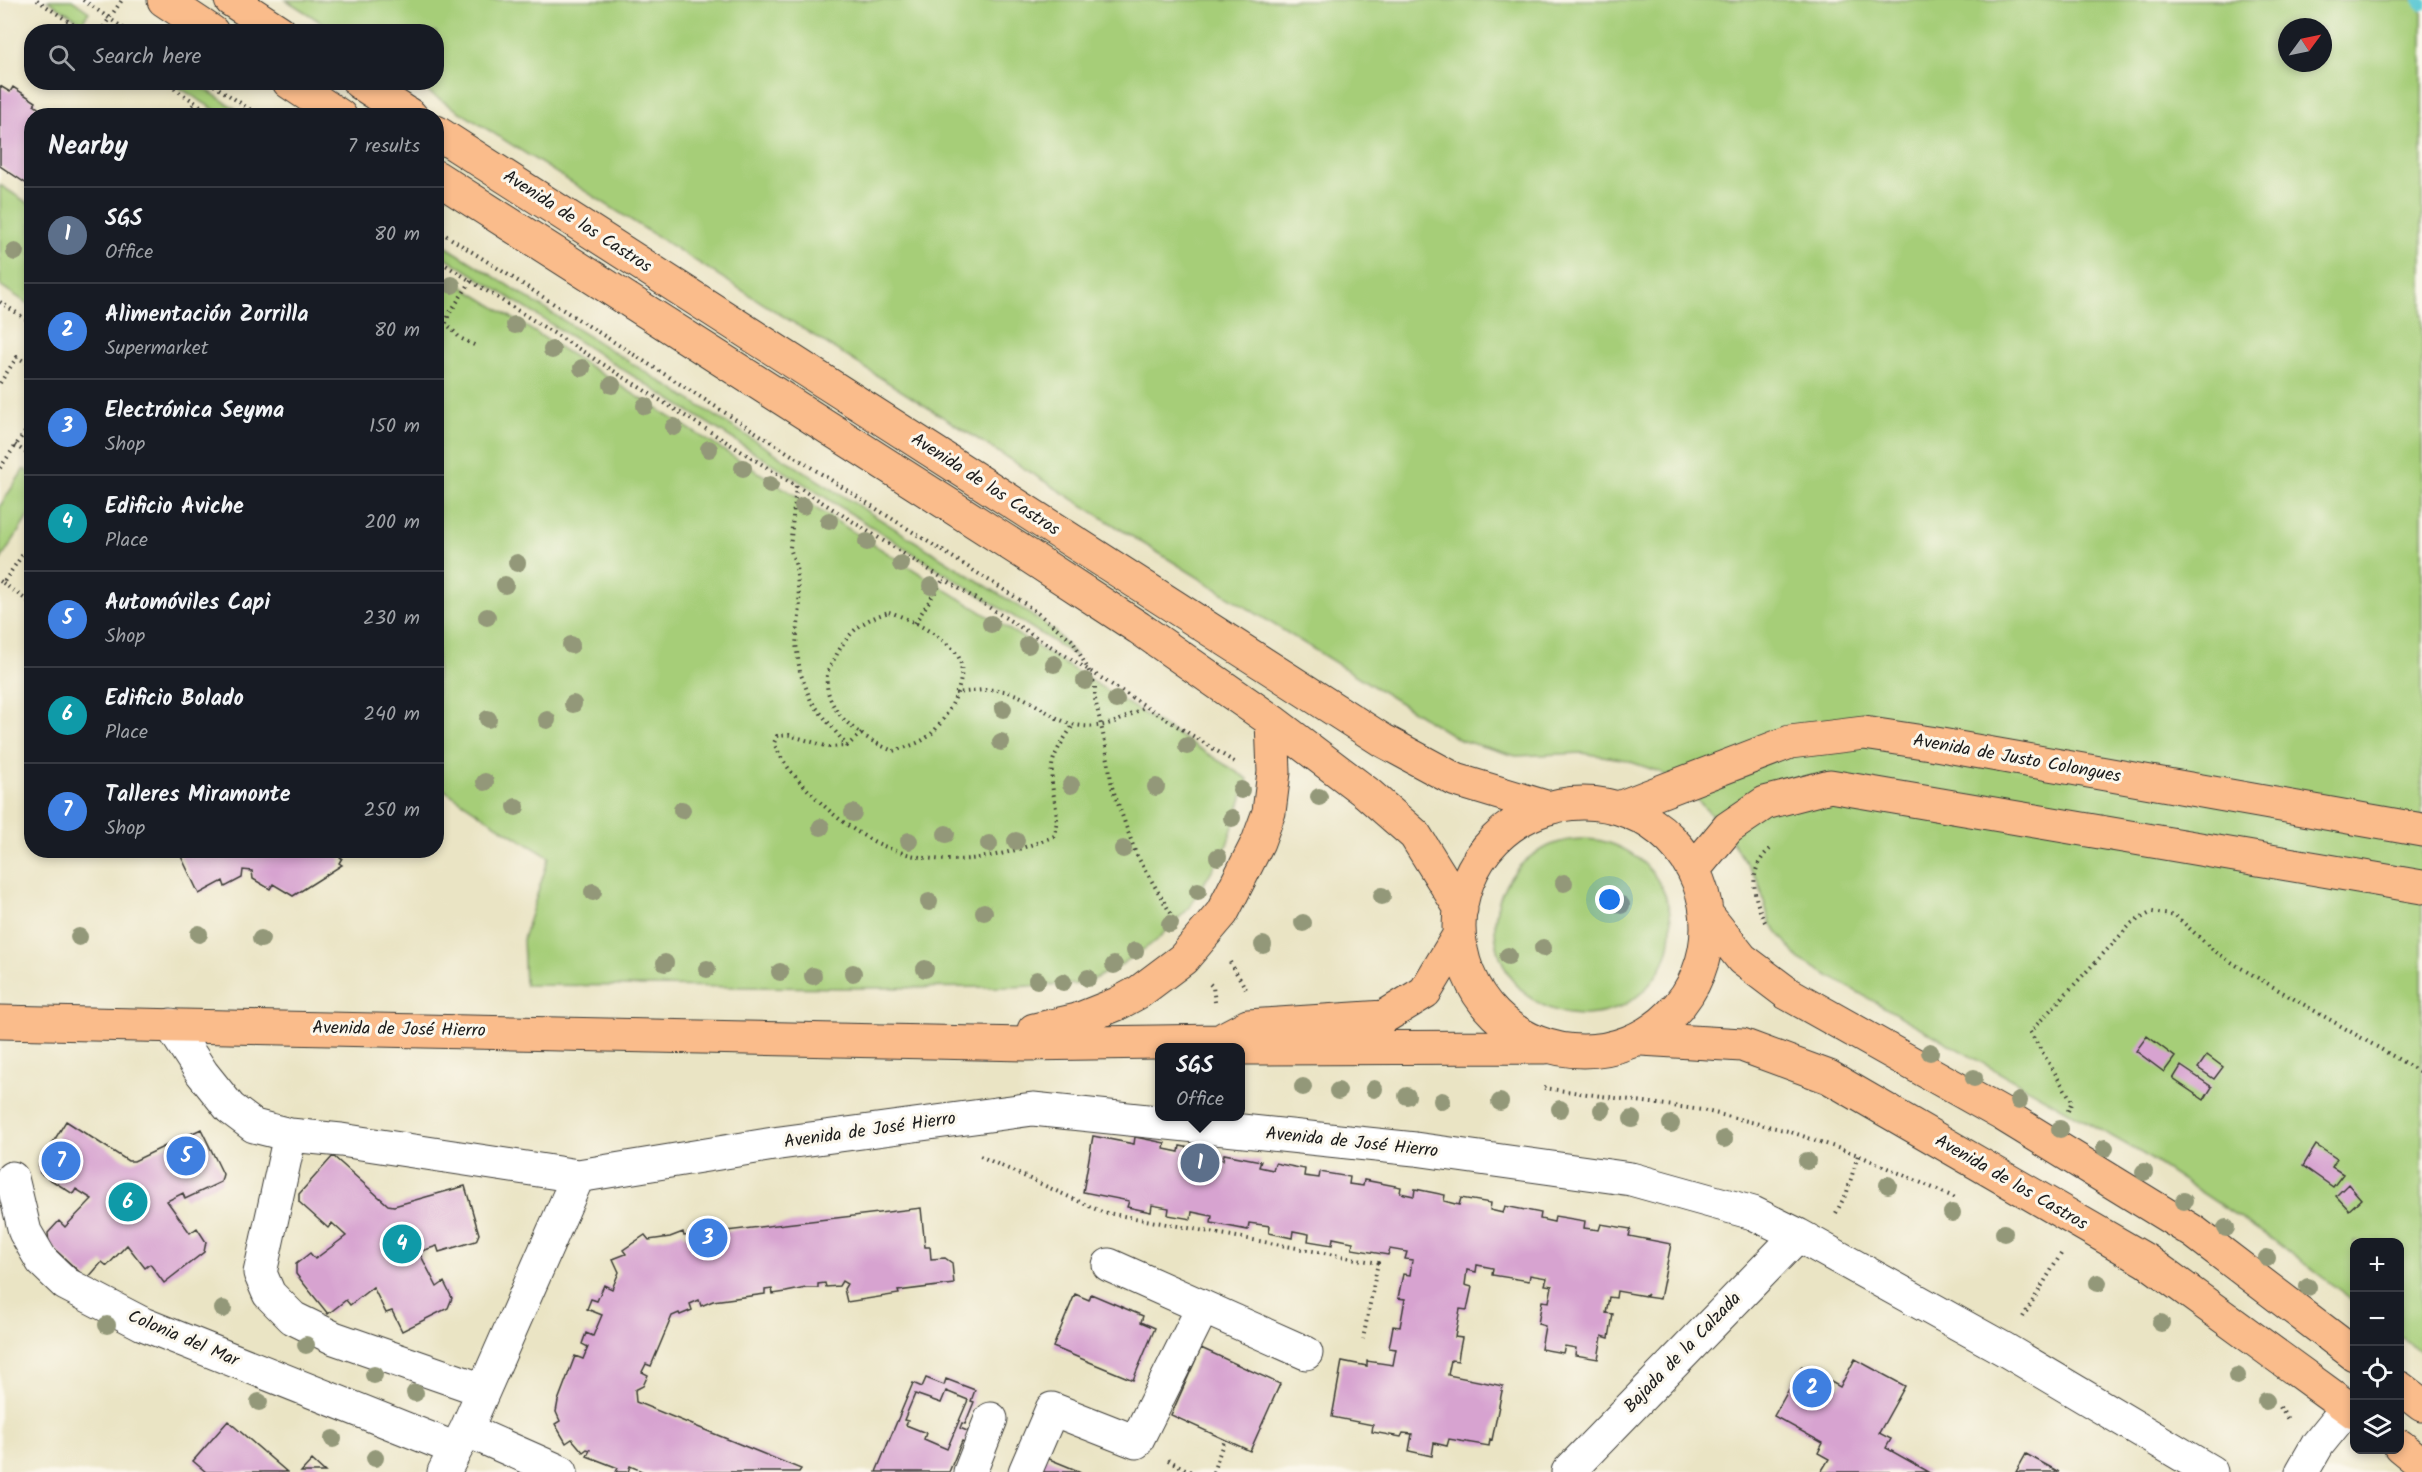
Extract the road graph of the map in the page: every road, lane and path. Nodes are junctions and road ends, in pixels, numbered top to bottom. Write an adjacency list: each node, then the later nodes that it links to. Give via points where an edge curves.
1 (37, 0): 7 (path)
2 (83, 0): 6 (path)
3 (122, 0): 6 (path)
4 (164, 0): 10 (main road)
5 (231, 0): 11 (main road)
6 (109, 19): 8 (path); 9 (path)
7 (72, 24)
8 (106, 24)
9 (117, 24)
10 (200, 24)
11 (268, 24)
12 (176, 90): 16 (path)
13 (221, 90): 19 (path)
14 (301, 90): 20 (main road)
15 (371, 90): 21 (main road)
16 (195, 102): 17 (path); 18 (path)
17 (191, 108)
18 (204, 108)
19 (248, 108)
20 (328, 108)
21 (399, 108)
22 (444, 137): 52 (main road, Avenida de los Castros, via 1382,740 1456,780)
23 (444, 182): 45 (main road, Avenida de los Castros, via 1029,556)
24 (444, 234): 42 (path, via 1023,602 1072,640)
25 (444, 265): 26 (path)
26 (471, 281): 29 (path, via 446,323 460,338); 36 (path)
27 (0, 302): 28 (path)
28 (24, 318)
29 (478, 347)
30 (24, 361): 31 (path, via 17,357)
31 (0, 383)
32 (24, 433): 33 (path)
33 (15, 445): 34 (path); 35 (path)
34 (24, 451)
35 (0, 468)
36 (796, 486): 38 (path); 49 (path, via 790,548 800,607 796,644 801,672 811,701)
37 (24, 552): 39 (path)
38 (943, 580): 41 (path); 42 (path)
39 (2, 582): 40 (path)
40 (24, 598)
41 (915, 623): 43 (path, via 951,646 959,658 961,672); 48 (path, via 890,612 872,617 857,626 842,644 827,673 830,700 838,714)
42 (1088, 669): 44 (path); 47 (path, via 1095,686)
43 (955, 693): 46 (path, via 997,690 1020,697); 48 (path, via 942,721 913,746 893,751)
44 (1145, 706): 47 (path, via 1126,719); 50 (path)
45 (1272, 721): 50 (main road, Avenida de José Hierro); 58 (main road, Avenida de los Castros, via 1415,835)
46 (1072, 725): 47 (path); 49 (path, via 1052,764 1059,821 1054,836 1003,854 953,860 922,859 895,852 837,819 784,766 774,742 777,736 789,735 829,747)
47 (1101, 726): 60 (path, via 1112,787 1136,854)
48 (861, 733): 49 (path)
49 (847, 746)
50 (1272, 786): 60 (main road, Avenida de José Hierro, via 1269,812 1258,842 1222,913)
51 (1621, 807): 52 (main road, via 1572,801); 53 (main road, Avenida de Justo Colongues, via 1790,742 1864,733); 55 (main road, via 1664,831)
52 (1549, 808): 58 (main road, via 1524,815 1486,845 1462,888)
53 (2422, 831)
54 (1772, 847): 59 (path, via 1754,874 1755,896)
55 (1694, 869): 56 (main road, via 1728,828 1765,803 1830,786); 57 (main road)
56 (2422, 887)
57 (1708, 916): 64 (main road, via 1703,965 1680,1008); 85 (main road, via 1742,959 1787,993 2002,1114 2194,1232)
58 (1459, 923): 63 (main road, Avenida de José Hierro, via 1425,992 1384,1017); 68 (main road, via 1471,985 1502,1023)
59 (1766, 926)
60 (1193, 948): 63 (path); 63 (path, via 1234,966 1247,992); 65 (main road, Avenida de José Hierro, via 1117,1004 1077,1020)
61 (0, 1022): 62 (main road, Avenida de José Hierro)
62 (171, 1025): 65 (main road, Avenida de José Hierro); 72 (street, Avenida de José Hierro, via 230,1108 254,1126)
63 (1234, 1033): 65 (main road, Avenida de José Hierro, via 1026,1044); 66 (main road, Avenida de José Hierro)
64 (1641, 1039): 68 (main road, Avenida de José Hierro, via 1594,1052); 91 (main road, Avenida de los Castros, via 1742,1045 1829,1077 2147,1261)
65 (987, 1042)
66 (1243, 1043)
67 (1245, 1046): 68 (main road, Avenida de José Hierro)
68 (1545, 1047)
69 (2422, 1073): 71 (path, via 2239,967 2213,950 2176,916 2152,912 2132,923 2030,1032)
70 (1539, 1087): 74 (path, via 1702,1110 1788,1131)
71 (2072, 1101)
72 (290, 1135): 75 (street, Avenida de José Hierro); 87 (street, via 260,1273 268,1294 293,1318 334,1338)
73 (977, 1155): 84 (path, via 1102,1212 1378,1263)
74 (1858, 1155): 77 (path); 78 (path)
75 (578, 1176): 79 (street, Avenida de José Hierro, via 780,1143 1033,1109 1415,1149 1630,1179 1753,1213); 87 (street)
76 (12, 1178): 97 (street, Colonia del Mar, via 25,1232 42,1261 66,1284 143,1324)
77 (1847, 1192)
78 (1960, 1200)
79 (1798, 1235): 99 (street, Bajada de la Calzada); 104 (street, via 2004,1349)
80 (2067, 1246): 82 (path)
81 (1109, 1265): 83 (street)
82 (2044, 1280)
83 (1203, 1307): 86 (street); 102 (street, via 1136,1443 1052,1409)
84 (1363, 1340)
85 (2350, 1350)
86 (1306, 1353)
87 (483, 1390): 97 (street)
88 (2404, 1391): 90 (main road)
89 (2277, 1402): 95 (path, via 2288,1420)
90 (2422, 1405)
91 (2350, 1408)
92 (2350, 1410): 95 (street, Avenida de los Castros)
93 (991, 1419): 101 (street)
94 (1224, 1441): 103 (path)
95 (2318, 1444): 105 (street, Avenida de los Castros)
96 (2404, 1449): 98 (main road)
97 (455, 1450): 100 (street, via 507,1447)
98 (2422, 1464)
99 (1573, 1470)
100 (561, 1472)
101 (970, 1472)
102 (1025, 1472)
103 (1213, 1472)
104 (2211, 1472)
105 (2302, 1472)

